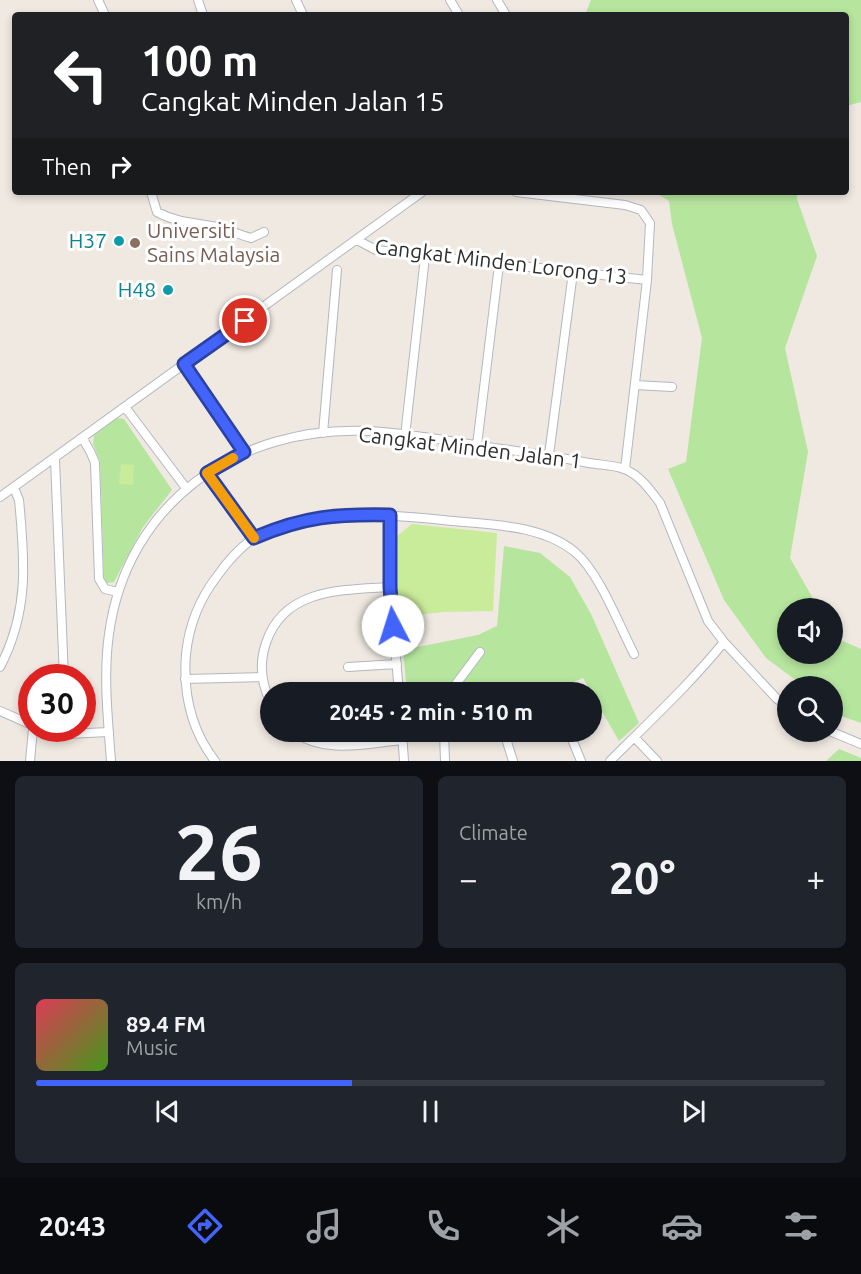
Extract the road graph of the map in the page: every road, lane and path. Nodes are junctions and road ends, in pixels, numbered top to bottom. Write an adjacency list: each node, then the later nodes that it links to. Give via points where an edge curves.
1 (152, 195): 4 (street, via 158,212 174,219 219,227 251,238)
2 (418, 195): 5 (street)
3 (552, 195): 10 (street, via 625,205 645,213 651,231)
4 (264, 232)
5 (357, 240): 6 (street, Cangkat Minden Lorong 13, via 376,250); 11 (street)
6 (425, 256): 7 (street, Cangkat Minden Lorong 13); 16 (street)
7 (499, 265): 9 (street, Cangkat Minden Lorong 13); 18 (street)
8 (337, 270): 15 (street)
9 (573, 272): 10 (street, Cangkat Minden Lorong 13); 20 (street)
10 (646, 280): 12 (street)
11 (184, 364): 14 (street); 19 (street)
12 (635, 385): 13 (street); 22 (street)
13 (672, 387)
14 (125, 407): 17 (street); 25 (street)
15 (323, 433): 16 (street, Cangkat Minden Jalan 1, via 368,431); 19 (street, Cangkat Minden Jalan 1, via 282,439)
16 (405, 436): 18 (street, Cangkat Minden Jalan 1)
17 (83, 439): 21 (street); 30 (street, via 94,463 99,579 105,589)
18 (477, 445): 20 (street, Cangkat Minden Jalan 1)
19 (244, 452): 23 (street, Cangkat Minden Jalan 1)
20 (549, 455): 22 (street, Cangkat Minden Jalan 1)
21 (55, 460): 24 (street); 34 (street)
22 (625, 469): 31 (street, Cangkat Minden Jalan 1, via 648,487 660,503 708,621)
23 (207, 473): 25 (street, Cangkat Minden Jalan 1); 28 (street)
24 (14, 488): 26 (street); 36 (street, via 20,508 24,581 16,630)
25 (186, 488): 30 (street, Cangkat Minden Jalan 1, via 152,526)
26 (0, 497)
27 (390, 515): 28 (street, via 318,517); 29 (street); 33 (street, via 515,528 552,537 588,565)
28 (254, 538): 39 (street, via 225,566 201,600 187,642)
29 (390, 587): 35 (street); 38 (street, via 329,591 292,606 269,634)
30 (118, 591): 47 (street, Cangkat Minden Jalan 1, via 106,672)
31 (724, 642): 43 (street, Cangkat Minden Jalan 1); 49 (street)
32 (480, 652): 42 (street)
33 (634, 654)
34 (63, 664)
35 (397, 664): 37 (street); 41 (street)
36 (0, 667)
37 (348, 667)
38 (261, 677): 39 (street); 40 (street)
39 (184, 679): 60 (street, via 193,721)
40 (263, 682)
41 (398, 682)
42 (458, 682)
43 (777, 699)
44 (0, 711): 45 (street)
45 (18, 720)
46 (96, 732): 47 (street)
47 (109, 732): 59 (street, Cangkat Minden Jalan 1)
48 (843, 737): 57 (street)
49 (635, 738): 65 (street); 66 (street)
50 (31, 742): 58 (street)
51 (314, 742): 52 (street, via 338,747)
52 (367, 742)
53 (402, 742): 61 (street)
54 (444, 742): 62 (street)
55 (507, 742): 63 (street)
56 (572, 742): 64 (street)
57 (861, 744)
58 (30, 761)
59 (111, 761)
60 (215, 761)
61 (404, 761)
62 (446, 761)
63 (513, 761)
64 (581, 761)
65 (610, 761)
66 (657, 761)

